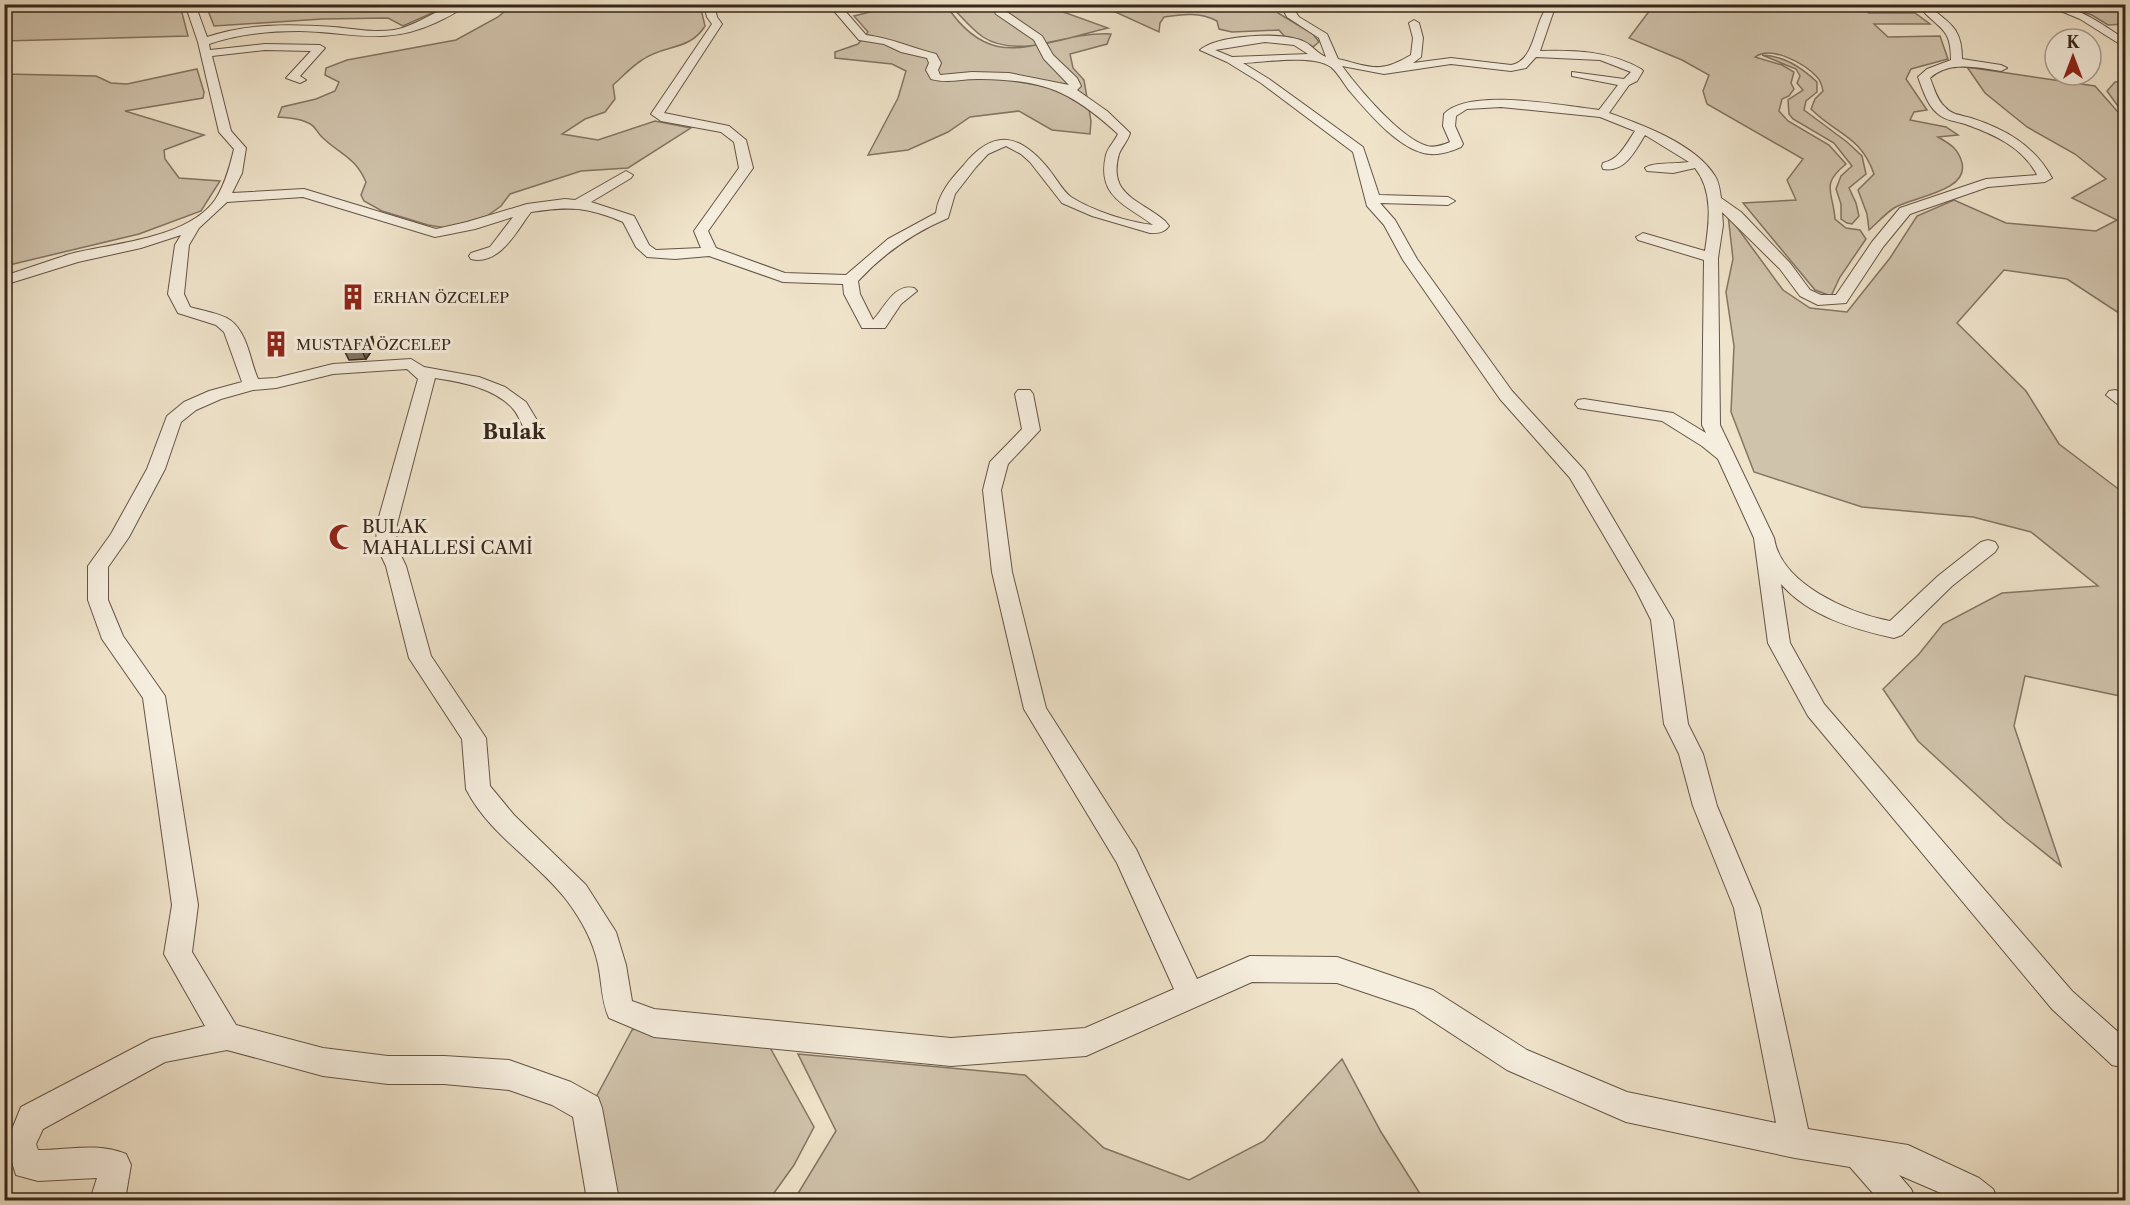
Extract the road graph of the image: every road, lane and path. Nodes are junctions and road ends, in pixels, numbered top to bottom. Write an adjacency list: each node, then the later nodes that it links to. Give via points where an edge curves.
1 (190, 4): 13 (street)
2 (462, 4): 13 (street, via 386,34 296,29 228,35)
3 (709, 4): 39 (street, via 717,24 657,114 725,129 740,140 746,168 700,231)
4 (823, 4): 9 (street)
5 (994, 4): 24 (street, via 1038,38 1048,57 1073,81 1075,86)
6 (1285, 4): 18 (street, via 1290,14 1322,36)
7 (1557, 4): 14 (street, via 1548,12)
8 (2049, 4): 12 (street, via 2084,17)
9 (835, 6): 24 (street, via 863,38 887,40 905,50 932,56 935,78 1031,78)
10 (1928, 10): 17 (street, via 1953,31)
11 (1414, 23): 20 (street, via 1418,38 1416,57)
12 (2126, 45)
13 (204, 48): 22 (street, via 320,48 292,78); 31 (street, via 225,132 240,148 235,173)
14 (1533, 54): 20 (street, via 1522,66 1511,68 1451,61); 23 (street, via 1617,61 1637,71)
15 (1316, 57): 16 (street); 16 (street, via 1304,45 1277,39 1205,50); 18 (street)
16 (1231, 60): 32 (street, via 1359,150)
17 (1957, 62): 19 (street); 33 (street, via 1924,76 1936,104 1945,114 2015,140 2045,178 1986,183 1905,211 1877,244 1841,300 1818,300 1805,293 1736,215)
18 (1334, 63): 20 (street, via 1371,70); 25 (street, via 1390,126 1411,144 1427,150 1443,150 1457,144 1449,126 1450,114 1464,106 1501,103)
19 (2001, 68)
20 (1397, 69)
21 (1576, 74): 23 (street)
22 (300, 80)
23 (1625, 83): 25 (street)
24 (1069, 90): 42 (street, via 1124,134 1113,152 1113,190 1162,226 1158,229 1135,225 1064,199 1026,150 1013,143 993,145 958,179 943,204 943,215 918,225 873,255)
25 (1602, 114): 26 (street)
26 (1642, 129): 27 (street); 28 (street, via 1623,161)
27 (1698, 164): 29 (street); 33 (street, via 1710,178)
28 (1608, 166)
29 (1652, 168)
30 (626, 175): 35 (street)
31 (222, 198): 36 (street, via 304,193 435,233); 37 (street)
32 (1372, 200): 34 (street); 56 (street, via 1506,395 1578,475 1662,620 1676,724 1691,754 1705,806 1747,908)
33 (1715, 200): 41 (street)
34 (1448, 201)
35 (577, 205): 36 (street); 39 (street, via 598,207 629,219 643,247 652,254)
36 (526, 208): 40 (street, via 495,250)
37 (193, 226): 43 (street); 46 (street, via 182,244 176,294 184,310 225,324 239,345)
38 (1643, 237): 41 (street)
39 (710, 251): 42 (street, via 783,277)
40 (476, 256)
41 (1711, 258): 50 (street, via 1712,425)
42 (850, 280): 44 (street, via 852,294 868,325 879,325 895,301)
43 (5, 281)
44 (909, 291)
45 (418, 371): 46 (street, via 411,364 387,364 333,369); 49 (street, via 492,388 520,406); 53 (street, via 427,378 387,524 386,545 396,566 420,658 474,738 478,789 504,822 577,893 602,932 619,1010 654,1023 951,1052 1086,1042)
46 (252, 385): 54 (street, via 215,395 190,406 172,420 156,469 119,537 98,566 98,600 113,639 154,696 185,905 178,954)
47 (1024, 394): 53 (street, via 1031,430 999,462 992,490 1002,572 1035,710 1127,857)
48 (1584, 404): 50 (street, via 1667,417 1708,442)
49 (532, 427)
50 (1728, 460): 51 (street)
51 (1765, 547): 52 (street, via 1780,573 1837,615 1894,630); 55 (street, via 1779,642 1816,710 2062,1000 2122,1055)
52 (1988, 547)
53 (1191, 996): 56 (street, via 1250,969 1337,970 1423,999 1517,1060 1626,1107)
54 (227, 1036): 58 (street, via 161,1049 32,1118 21,1144 27,1164 45,1167 98,1161 115,1165 110,1198); 59 (street, via 323,1062 388,1070 509,1075 560,1093 587,1108)
55 (2126, 1054)
56 (1795, 1143): 57 (street)
57 (1858, 1153): 60 (street); 61 (street, via 1908,1161 1968,1189)
58 (106, 1200)
59 (603, 1200)
60 (1900, 1200)
61 (1982, 1200)

